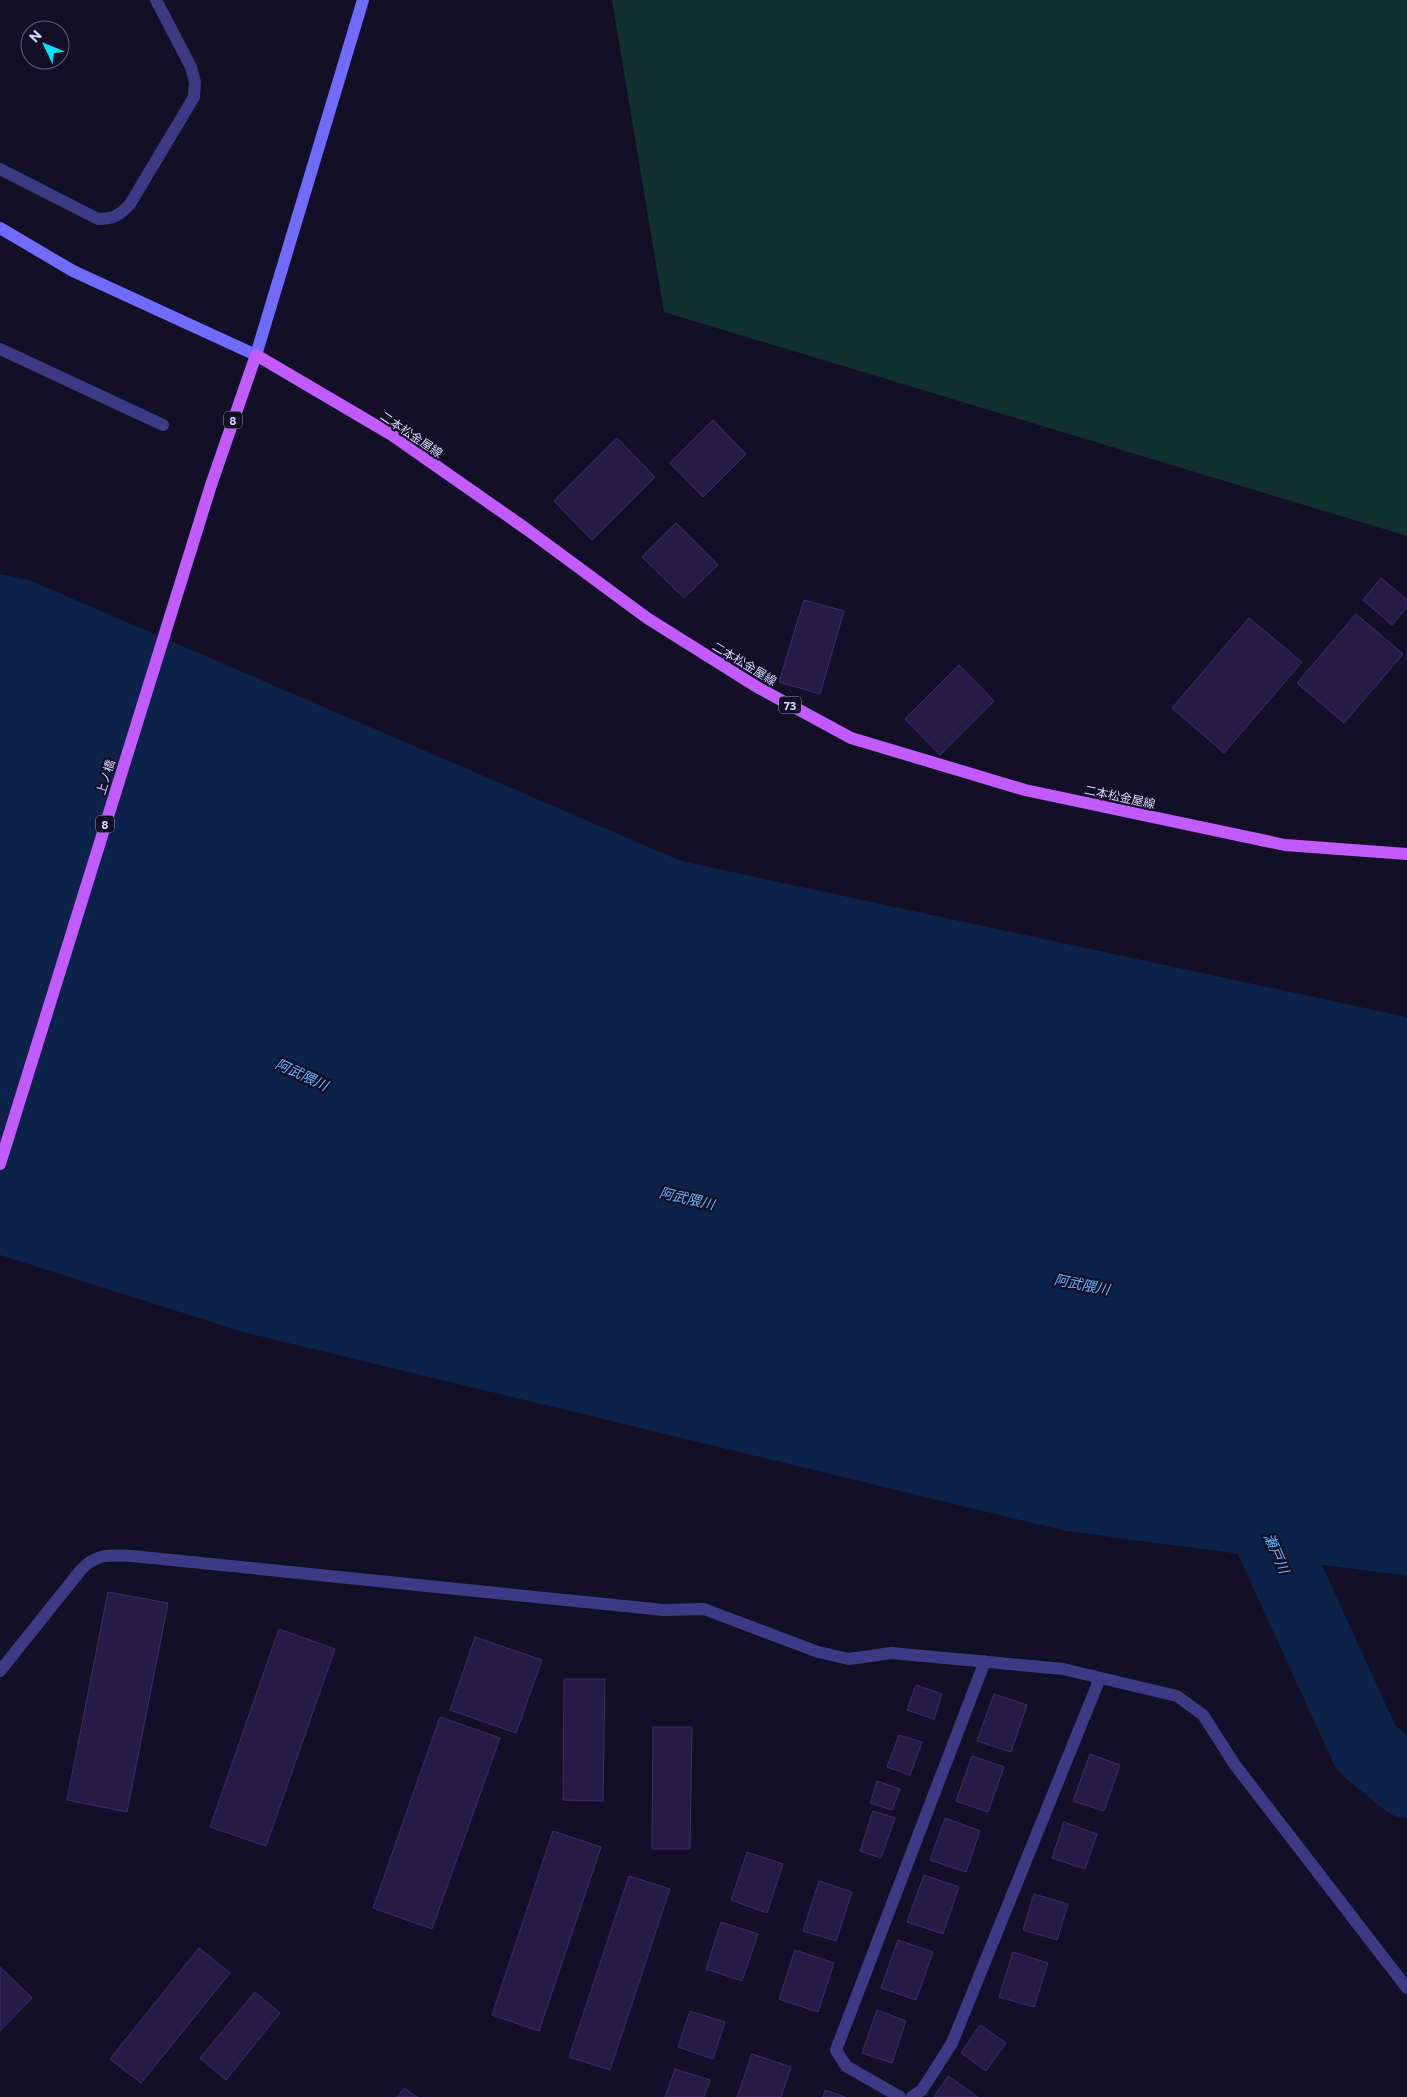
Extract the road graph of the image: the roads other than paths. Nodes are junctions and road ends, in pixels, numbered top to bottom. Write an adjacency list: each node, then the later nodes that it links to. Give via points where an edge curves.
1 (156, 0): 3 (street, via 191,67 194,97 130,204 112,219 98,219)
2 (363, 0): 6 (street)
3 (0, 169)
4 (0, 228): 6 (street, via 73,271)
5 (0, 349): 7 (street)
6 (256, 355): 8 (main road, 二本松金屋線 / 73, via 392,435 647,618 757,688 851,738 1025,790 1285,845); 9 (main road, 上ノ橋 / 8, via 210,485)
7 (163, 425)
8 (1407, 854)
9 (0, 1164)
10 (985, 1661): 11 (street, via 891,1653 849,1659 818,1652 704,1608 664,1610 106,1555 90,1560); 12 (street, via 1063,1669); 14 (street, via 836,2050 846,2066)
11 (0, 1671)
12 (1100, 1678): 13 (street, via 1177,1696 1203,1715 1235,1765); 15 (street, via 952,2043 922,2090)
13 (1407, 1988)
14 (900, 2097)
15 (912, 2097)

